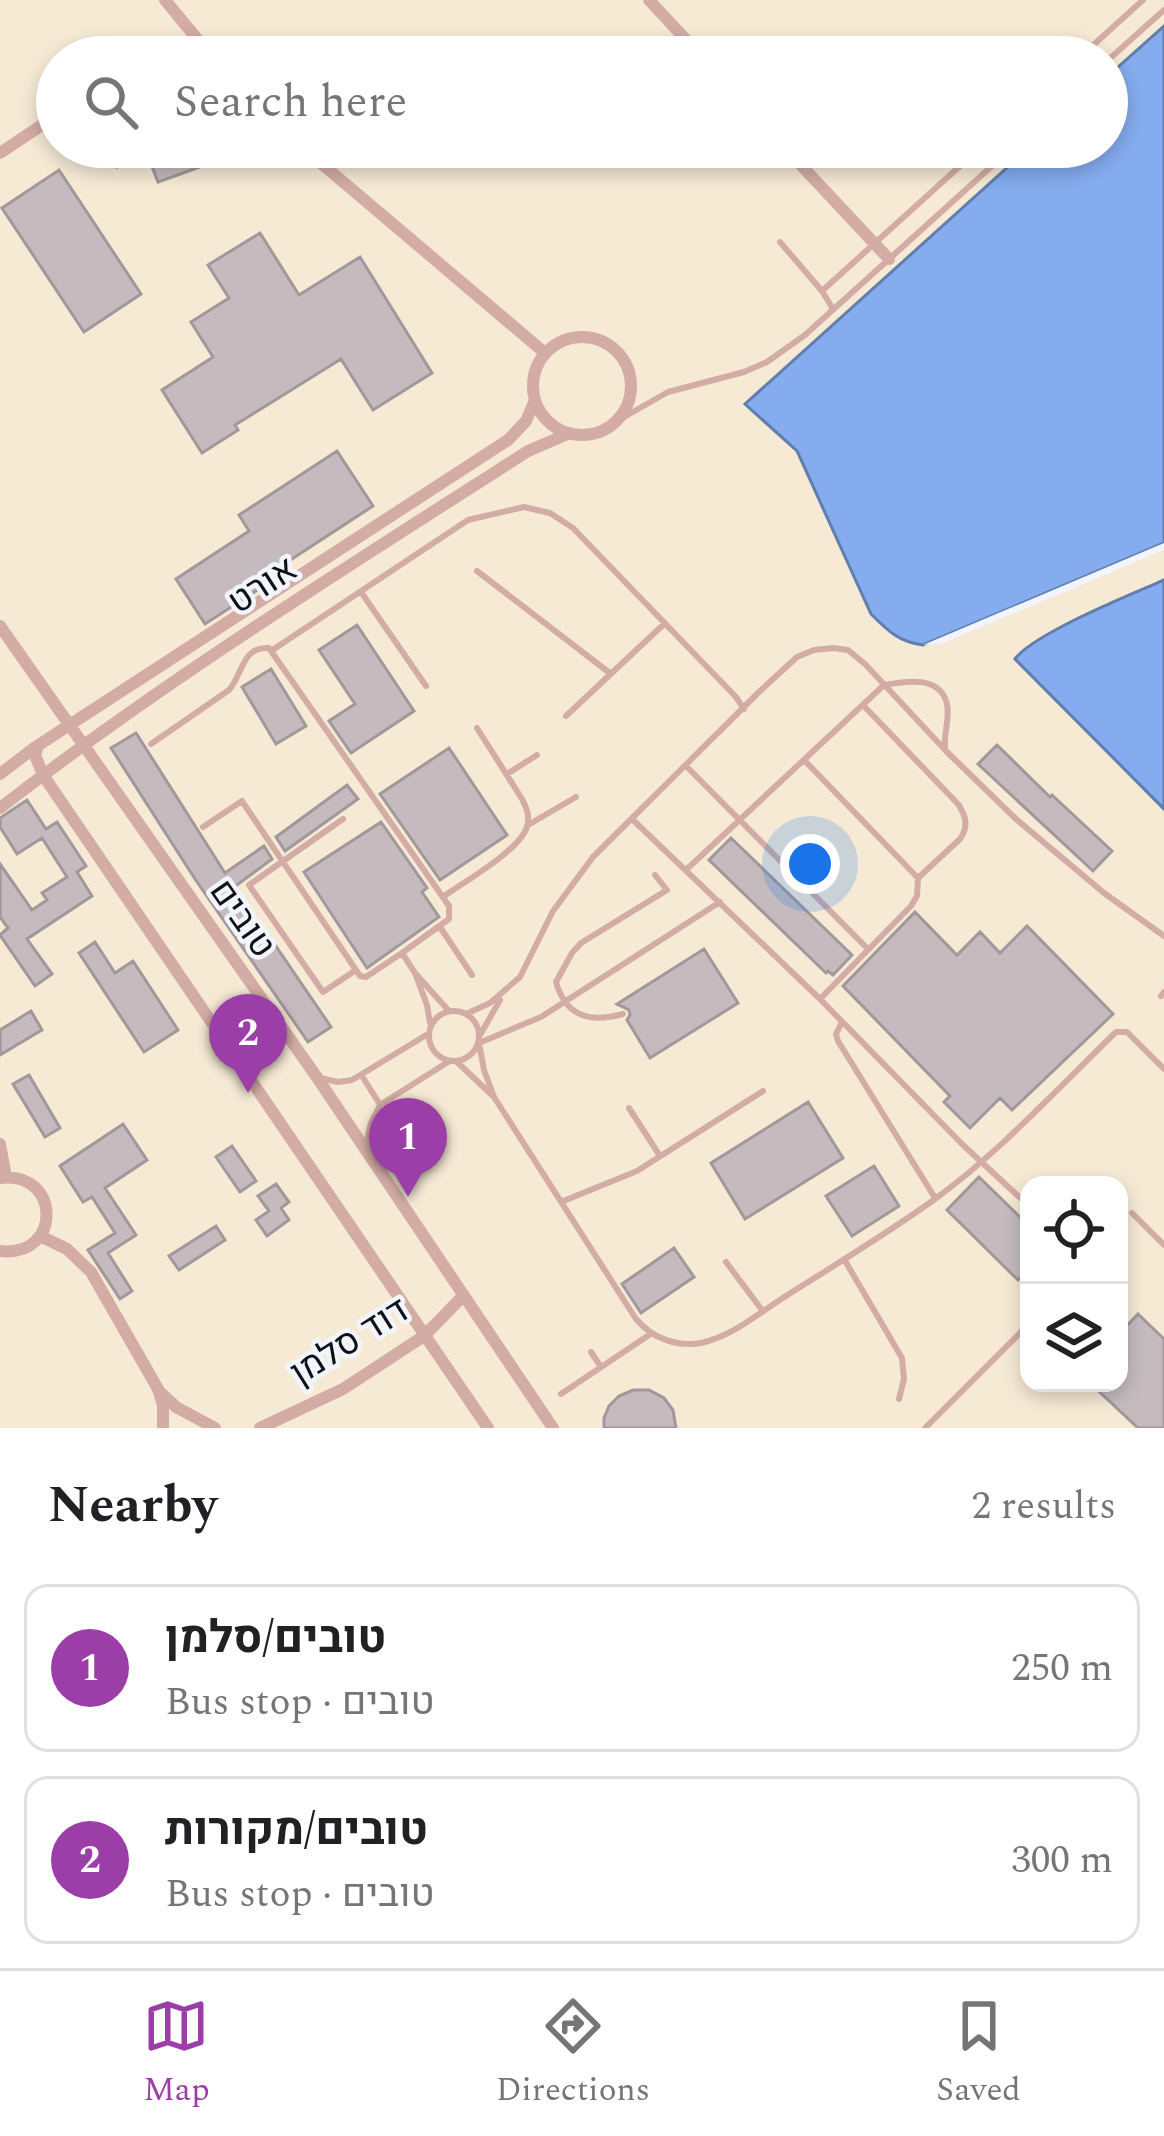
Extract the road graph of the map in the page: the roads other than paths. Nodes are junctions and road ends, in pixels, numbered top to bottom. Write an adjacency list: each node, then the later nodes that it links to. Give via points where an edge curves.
1 (165, 0): 5 (street)
2 (650, 0): 6 (street)
3 (1143, 0): 7 (lane)
4 (1164, 10): 8 (lane)
5 (195, 36)
6 (683, 36)
7 (1103, 36)
8 (1128, 43)
9 (36, 129): 10 (street)
10 (0, 153)
11 (327, 168): 20 (street)
12 (803, 168): 16 (street)
13 (958, 168): 16 (lane)
14 (989, 168): 17 (lane)
15 (780, 242): 18 (lane)
16 (873, 244): 17 (street); 18 (lane)
17 (889, 259): 19 (lane)
18 (822, 291): 19 (lane)
19 (833, 310): 22 (lane, via 767,362 668,392)
20 (544, 353): 21 (street); 22 (street, via 587,336 616,350 631,377)
21 (535, 400): 23 (street, via 548,422); 35 (street, אורט, via 508,440)
22 (617, 421): 23 (street)
23 (570, 433): 39 (street, אורט, via 488,477)
24 (477, 571): 29 (lane)
25 (361, 592): 26 (lane, via 468,520 524,507 573,528); 28 (lane); 31 (lane)
26 (665, 623): 29 (lane); 33 (lane)
27 (0, 626): 35 (street, טובים)
28 (271, 651): 37 (lane, via 258,648 230,690); 58 (lane)
29 (611, 674): 34 (lane)
30 (884, 685): 32 (lane); 33 (lane, via 848,650 814,650); 40 (lane); 40 (lane, via 922,680 939,690 948,705)
31 (426, 686)
32 (863, 705): 42 (lane); 57 (lane, via 964,814 960,839)
33 (743, 709): 43 (lane)
34 (566, 716)
35 (69, 725): 38 (street, אורט); 39 (street, טובים)
36 (476, 728): 45 (lane)
37 (151, 744)
38 (38, 746): 44 (street, אורט); 46 (street)
39 (83, 746): 46 (street, אורט); 78 (street, טובים)
40 (947, 752): 61 (lane, via 1016,819)
41 (537, 755): 45 (lane)
42 (805, 760): 51 (lane); 57 (lane)
43 (686, 766): 50 (lane); 51 (lane)
44 (0, 774)
45 (507, 774): 52 (lane, via 529,811)
46 (43, 776): 48 (street, אורט); 102 (street)
47 (576, 797): 52 (lane)
48 (0, 808)
49 (344, 819): 54 (lane)
50 (632, 819): 55 (lane); 67 (lane, via 553,911)
51 (741, 819): 55 (lane); 62 (lane)
52 (528, 825): 58 (lane, via 516,844)
53 (203, 827): 54 (lane, via 242,801)
54 (283, 861): 64 (lane); 64 (lane, via 249,885 323,992)
55 (687, 869): 59 (lane)
56 (655, 875): 69 (lane, via 667,890 572,952 556,982)
57 (918, 878): 62 (lane, via 911,906)
58 (443, 897): 60 (lane, via 451,913)
59 (720, 902): 68 (lane); 69 (lane)
60 (440, 927): 63 (lane); 66 (lane)
61 (1164, 936)
62 (868, 949): 68 (lane)
63 (401, 953): 64 (lane, via 366,977); 65 (lane)
64 (356, 970)
65 (415, 973): 70 (lane); 74 (lane)
66 (472, 975)
67 (505, 992): 71 (lane); 75 (lane)
68 (820, 999): 73 (lane)
69 (565, 1003): 72 (lane, via 584,1018); 75 (lane)
70 (449, 1011): 71 (lane); 74 (lane)
71 (466, 1014): 75 (lane)
72 (623, 1014)
73 (842, 1022): 87 (lane); 90 (lane, via 838,1041)
74 (429, 1030): 76 (lane, via 432,1050); 79 (lane)
75 (479, 1039): 76 (lane, via 469,1057); 81 (lane)
76 (453, 1061): 81 (lane); 82 (lane)
77 (1164, 1069): 87 (lane, via 1127,1032 1116,1032)
78 (316, 1076): 79 (lane); 85 (street, טובים)
79 (362, 1076): 82 (lane)
80 (763, 1091): 86 (lane)
81 (494, 1097): 91 (lane)
82 (380, 1105): 85 (lane)
83 (629, 1108): 86 (lane)
84 (0, 1144): 88 (street)
85 (366, 1150): 98 (street, טובים)
86 (660, 1156): 91 (lane)
87 (982, 1161): 89 (lane); 90 (lane)
88 (3, 1177): 93 (street, via 40,1192 47,1214)
89 (1020, 1197)
90 (935, 1198): 96 (lane)
91 (561, 1202): 100 (lane)
92 (1132, 1213): 94 (lane)
93 (40, 1236): 95 (street, via 22,1250); 105 (street, via 91,1272)
94 (1164, 1244)
95 (0, 1251)
96 (844, 1259): 99 (lane); 107 (lane, via 902,1358)
97 (726, 1262): 99 (lane)
98 (464, 1295): 102 (street, דוד סלמן); 112 (street, טובים)
99 (762, 1310): 100 (lane, via 698,1343)
100 (652, 1333): 104 (lane)
101 (1020, 1333): 113 (lane)
102 (424, 1336): 110 (street, דוד סלמן, via 343,1389); 111 (street)
103 (591, 1352): 104 (lane)
104 (601, 1367): 106 (lane)
105 (158, 1389): 108 (street); 109 (street)
106 (561, 1394)
107 (898, 1399)
108 (164, 1428)
109 (215, 1428)
110 (260, 1428)
111 (488, 1428)
112 (553, 1428)
113 (925, 1428)

